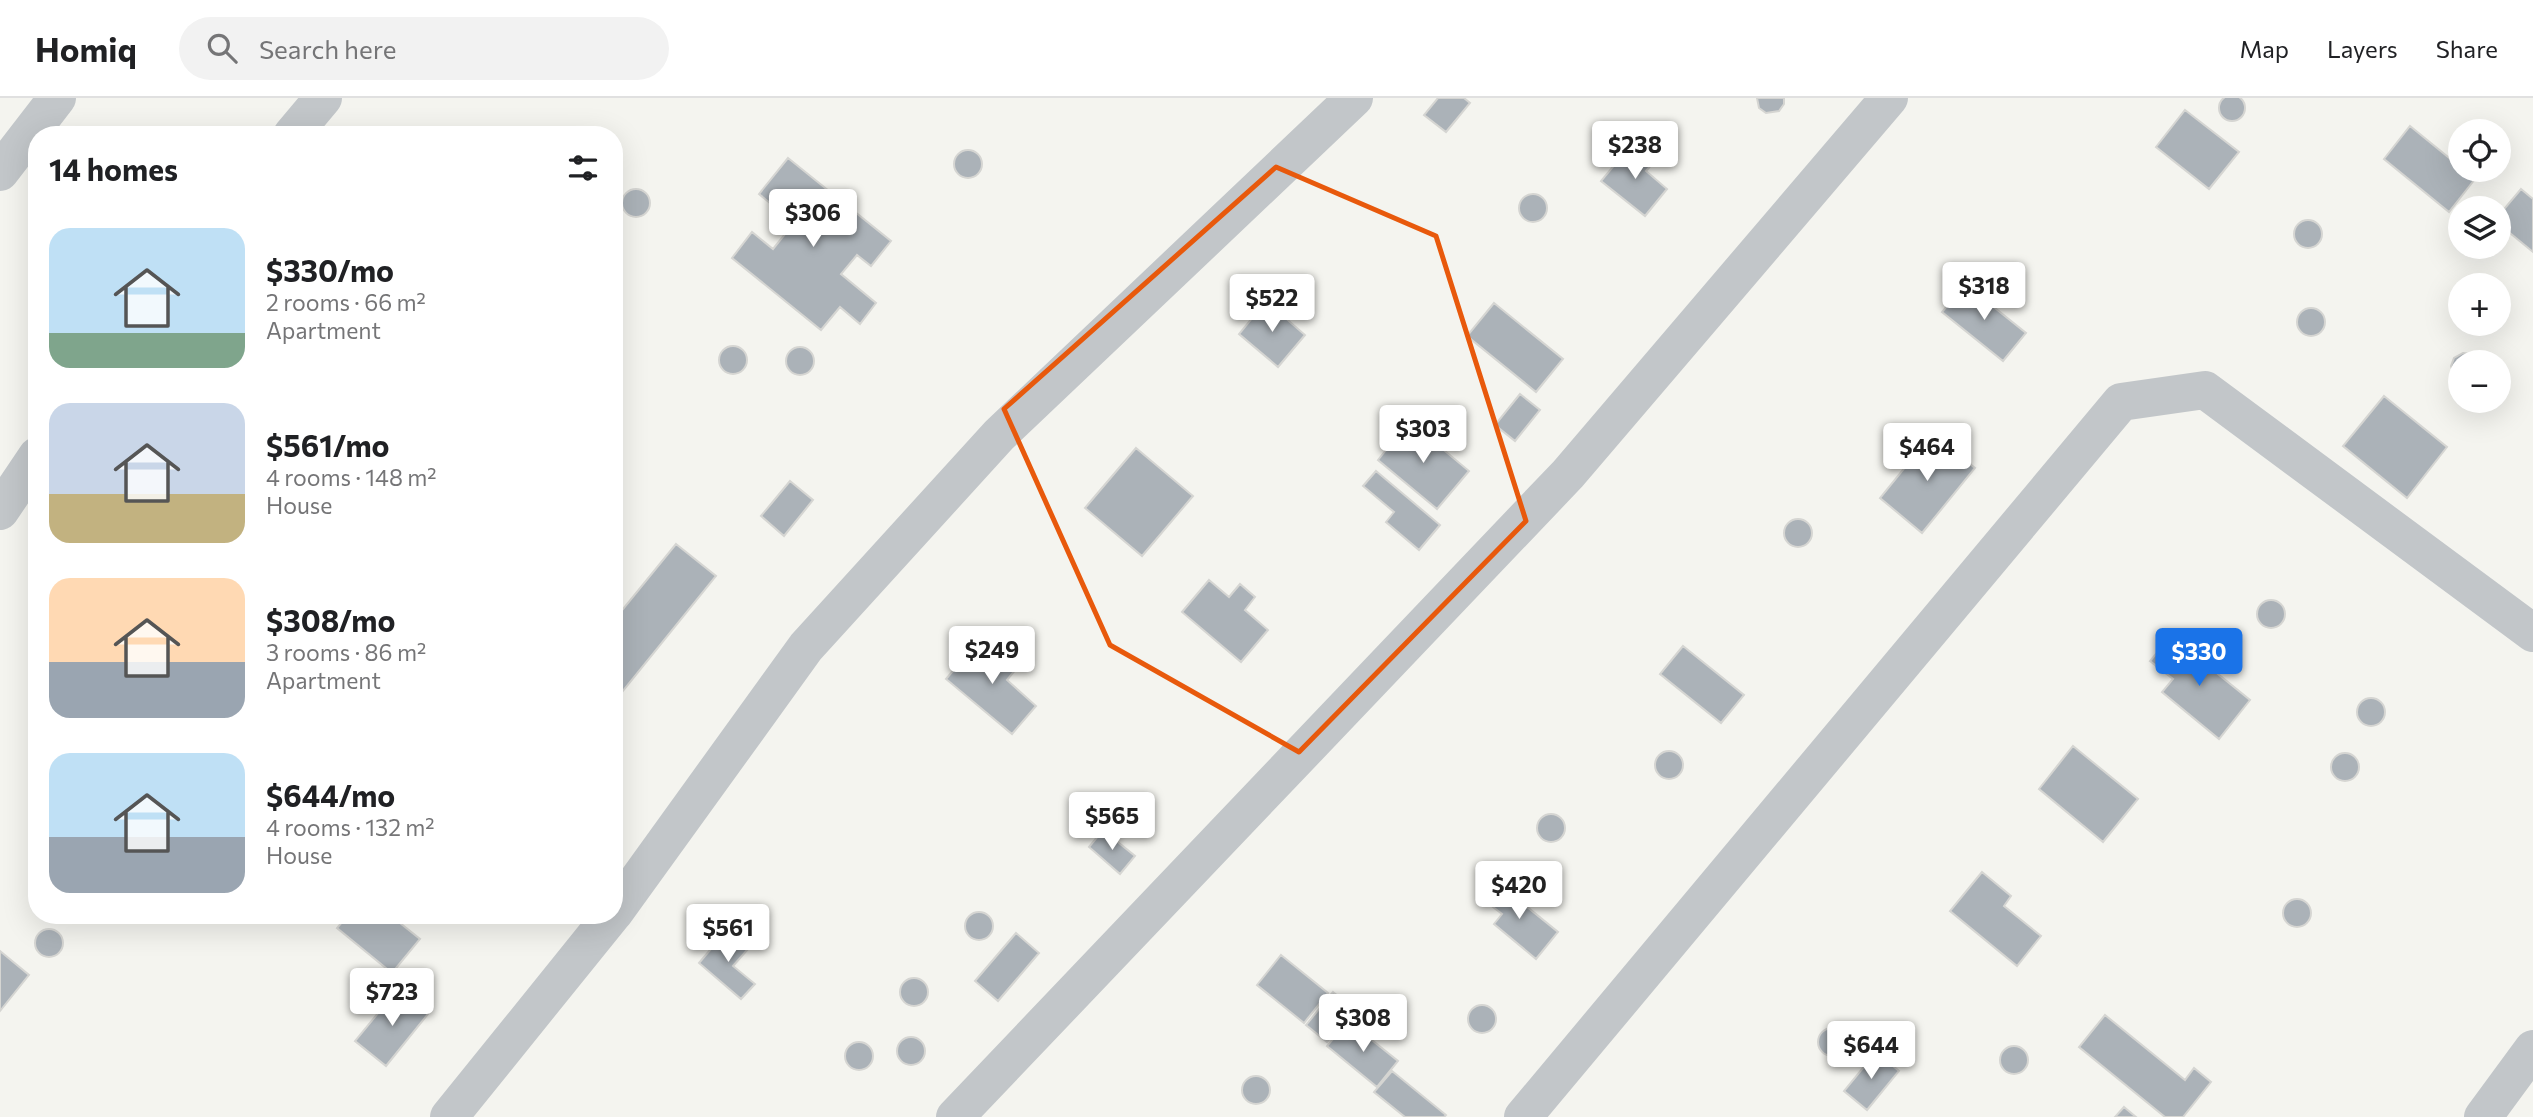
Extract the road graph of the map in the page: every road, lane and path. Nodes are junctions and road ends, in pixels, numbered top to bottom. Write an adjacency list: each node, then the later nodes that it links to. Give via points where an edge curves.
1 (57, 98): 5 (street)
2 (323, 98): 6 (street)
3 (1354, 98): 12 (street, via 999,435 806,647)
4 (1889, 98): 16 (street, via 1569,474)
5 (35, 126)
6 (300, 126)
7 (28, 136): 8 (street)
8 (0, 172)
9 (28, 469): 10 (street)
10 (0, 511)
11 (2533, 633): 17 (street, via 2205,390 2120,402)
12 (623, 900)
13 (605, 924): 15 (street)
14 (2533, 1049): 18 (street)
15 (449, 1117)
16 (955, 1117)
17 (1523, 1117)
18 (2483, 1117)

